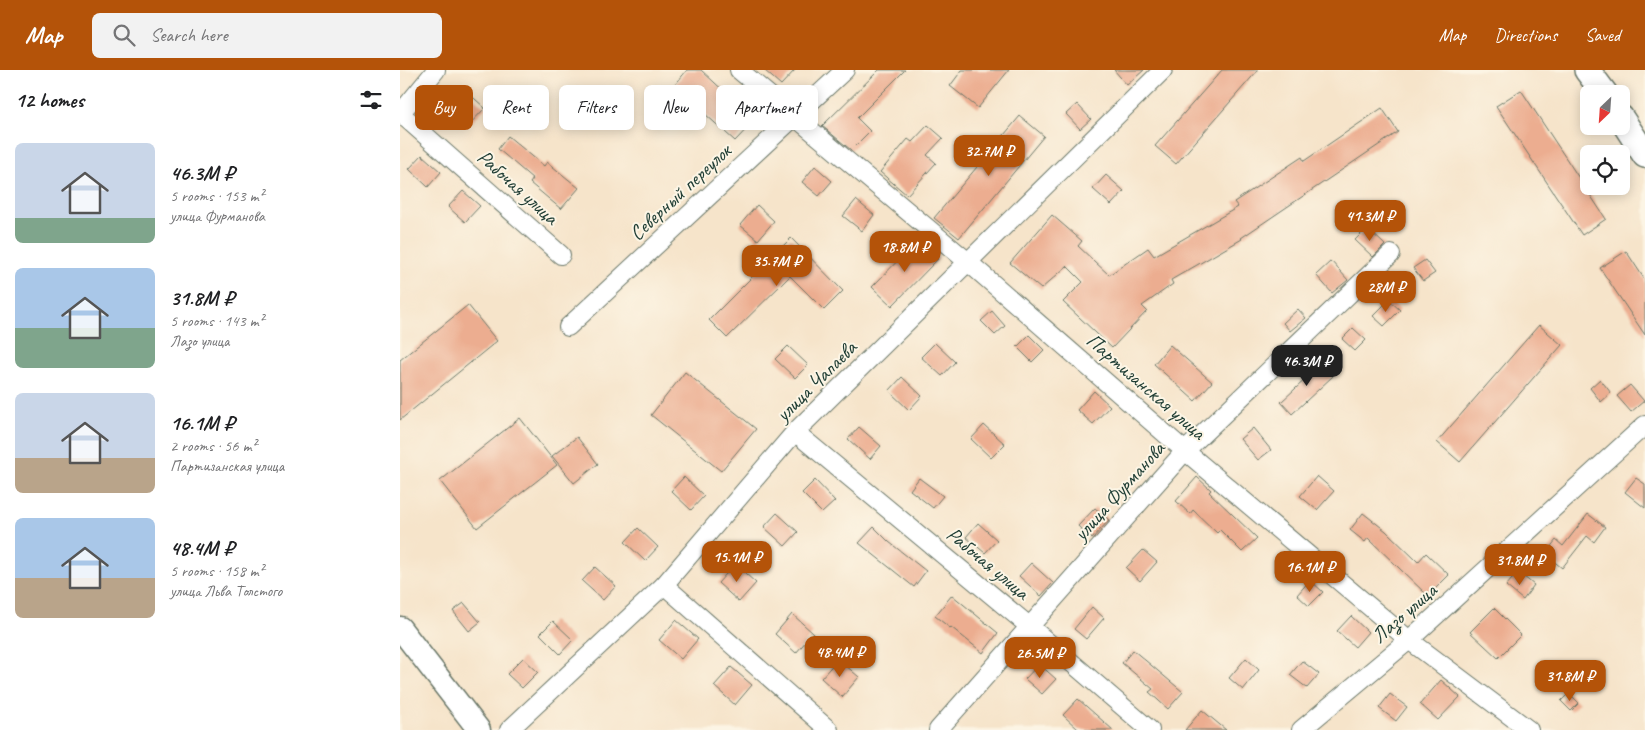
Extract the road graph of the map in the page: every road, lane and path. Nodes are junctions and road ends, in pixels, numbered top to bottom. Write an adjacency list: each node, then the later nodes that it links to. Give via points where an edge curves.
1 (436, 70): 7 (street)
2 (738, 70): 5 (street, Партизанская улица)
3 (845, 70): 6 (street, Северный переулок)
4 (1163, 70): 14 (street, улица Чапаева)
5 (756, 85)
6 (818, 94)
7 (400, 113): 13 (street, Рабочая улица)
8 (779, 130): 15 (street, Северный переулок)
9 (811, 130): 14 (street, Партизанская улица)
10 (1630, 132): 11 (main road)
11 (1645, 155)
12 (1390, 254): 18 (street, улица Фурманова)
13 (561, 255)
14 (968, 262): 17 (street, улица Чапаева); 18 (street, Партизанская улица)
15 (568, 327)
16 (1645, 425): 22 (street, Лазо улица)
17 (796, 432): 19 (street, улица Чапаева); 20 (street, Рабочая улица)
18 (1185, 451): 20 (street, улица Фурманова); 22 (street, Партизанская улица)
19 (664, 585): 24 (street, улица Чапаева); 25 (street)
20 (1029, 626): 26 (street, улица Фурманова); 27 (street, Рабочая улица)
21 (400, 628): 23 (street)
22 (1410, 640): 28 (street, Лазо улица); 29 (street, Партизанская улица)
23 (479, 730)
24 (509, 730)
25 (829, 730)
26 (938, 730)
27 (1150, 730)
28 (1301, 730)
29 (1529, 730)

